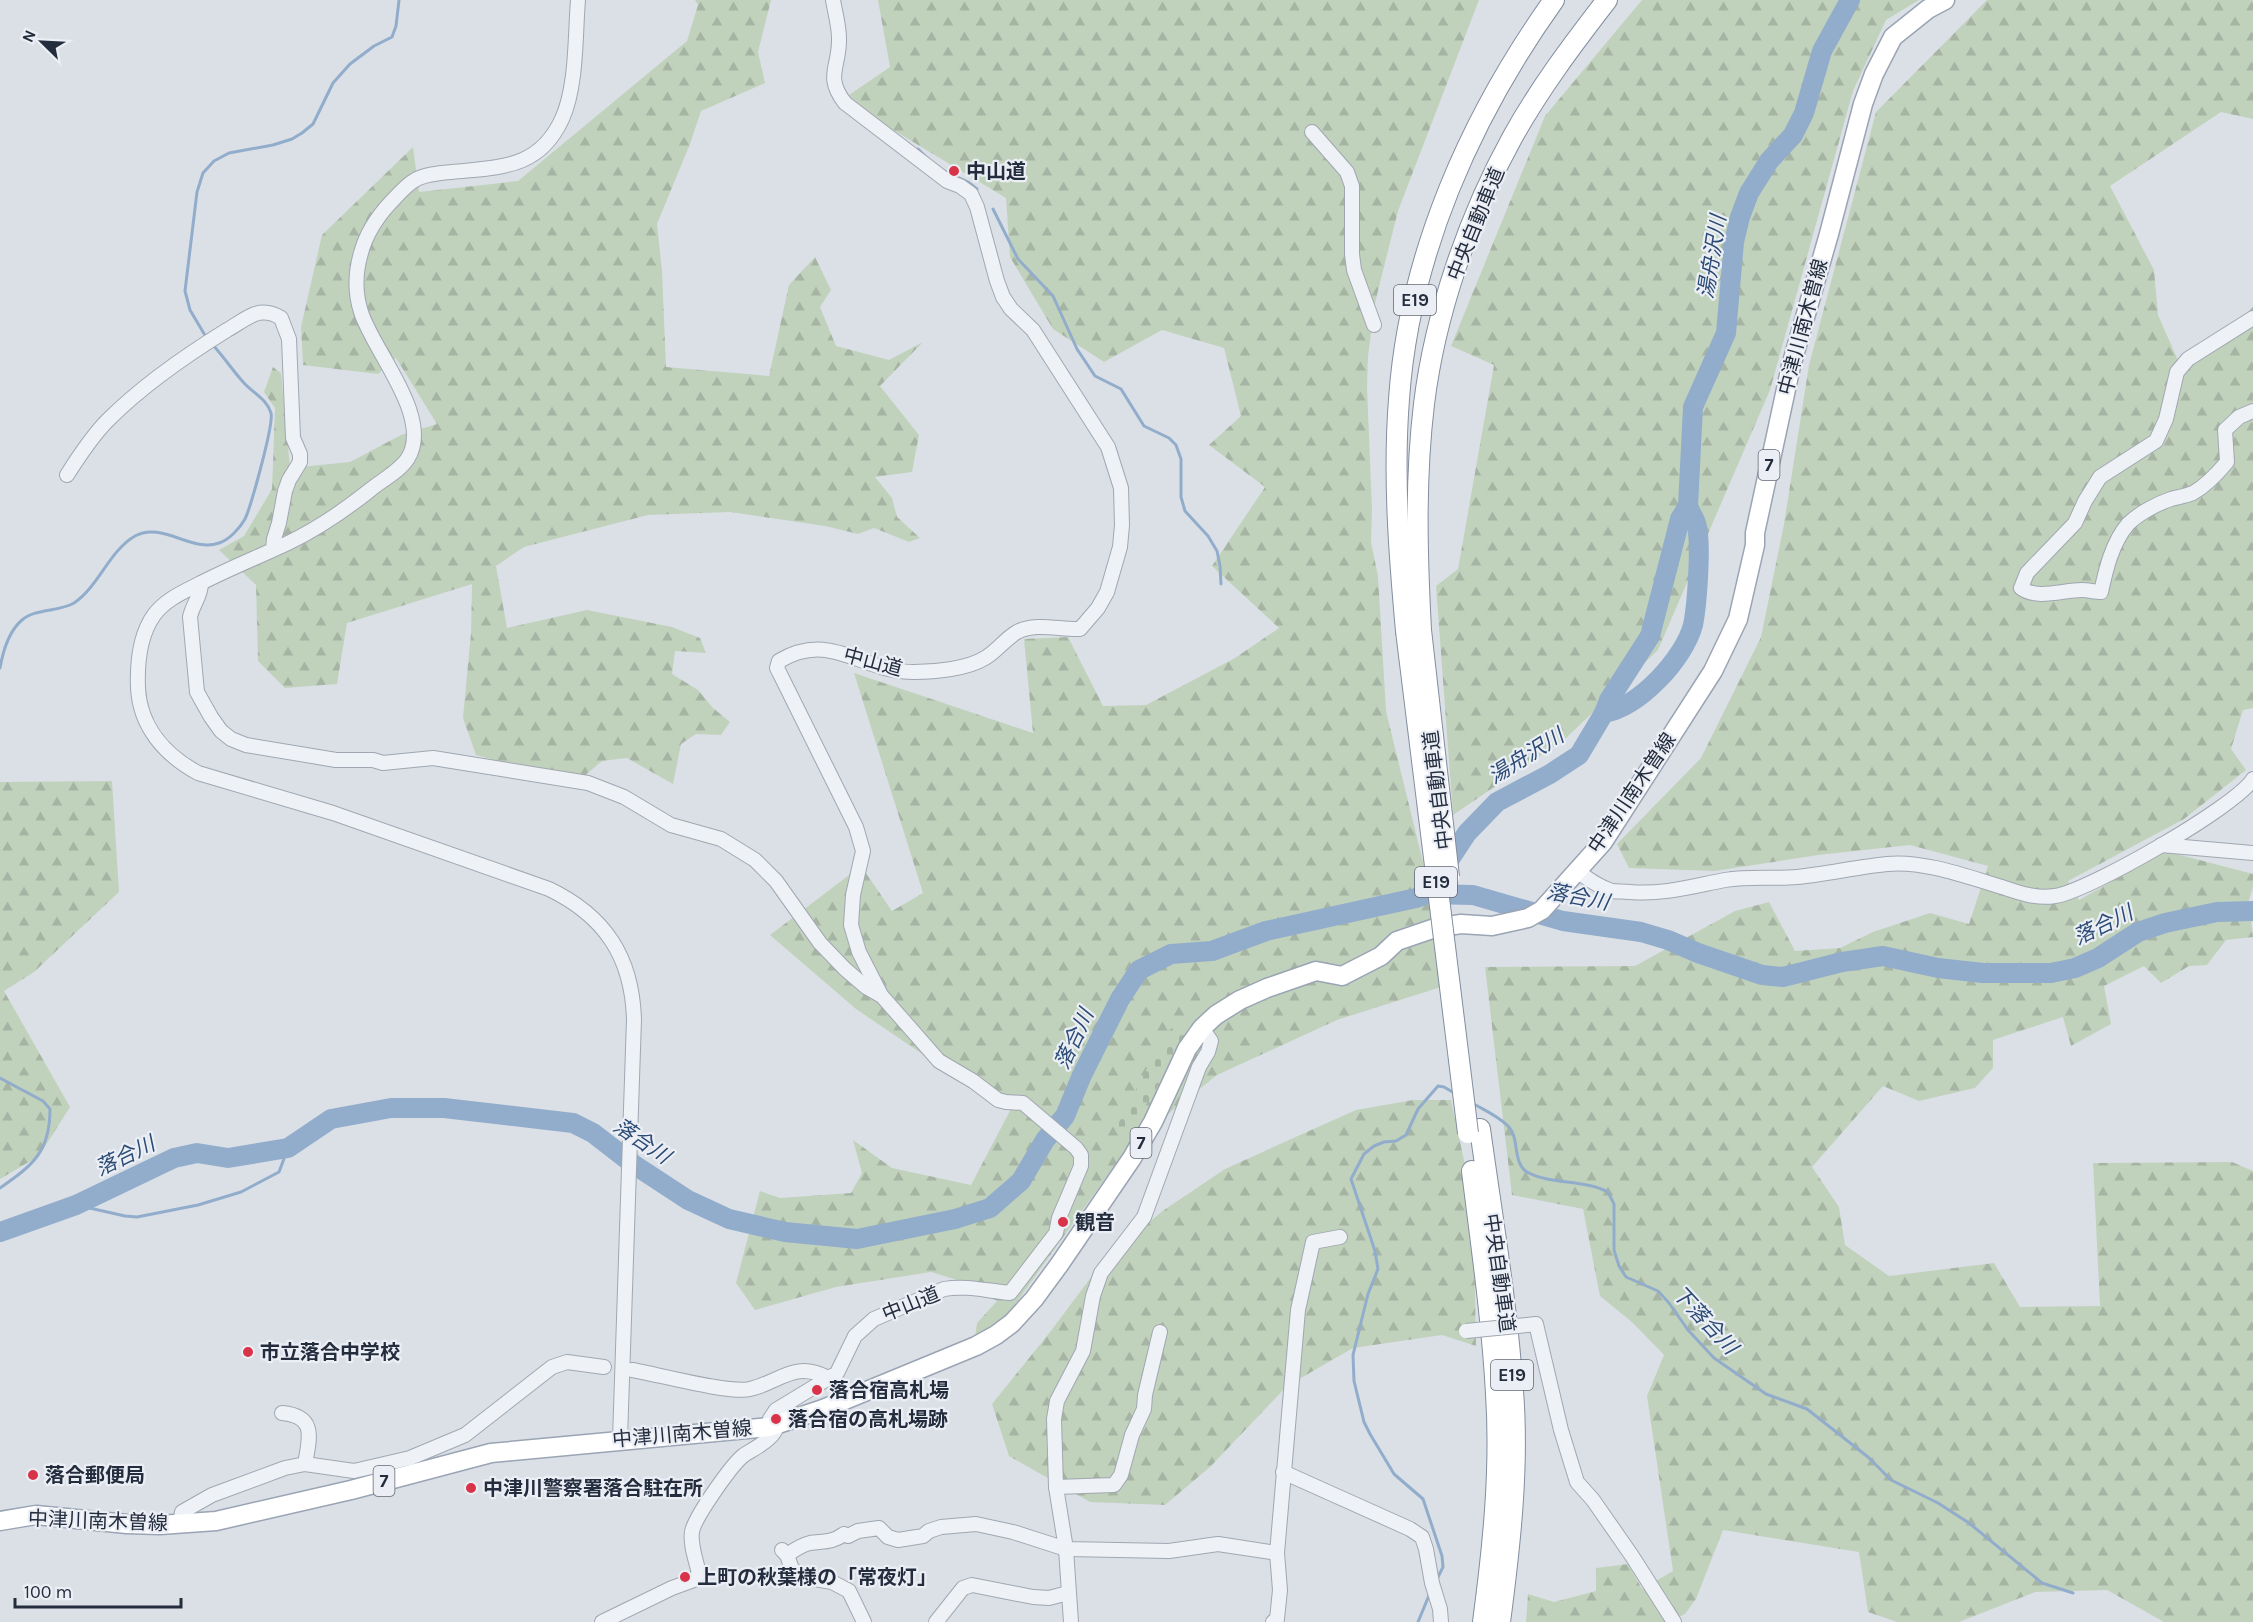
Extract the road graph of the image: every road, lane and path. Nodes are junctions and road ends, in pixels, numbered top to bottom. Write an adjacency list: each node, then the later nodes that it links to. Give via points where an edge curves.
1 (578, 0): 11 (street, via 569,97 562,120 547,142 528,158 508,167 436,174 415,180 382,211 363,245 356,279 358,301 411,418 414,439 408,457 321,525)
2 (833, 0): 18 (street, 中山道, via 839,38 833,84 838,93 845,103 973,198 1003,297 1033,330 1108,447 1121,488 1121,536 1107,592 1080,629 1033,627 1017,632 985,658 929,671 870,665 822,649 807,649 779,662 777,668 856,827 863,851 851,925 859,952)
3 (1554, 0): 13 (highway, 中央自動車道 / E19, via 1503,77 1479,123 1457,170 1418,283 1399,398 1398,507)
4 (1607, 0): 13 (highway, 中央自動車道 / E19, via 1562,60 1512,138 1448,293 1425,402)
5 (1945, 0): 17 (main road, 中津川南木曽線 / 7, via 1893,37 1863,104 1791,366 1738,619 1713,671 1603,842)
6 (1312, 132): 8 (street, via 1347,172 1352,186 1354,270)
7 (2253, 318): 9 (street, via 2188,359 2177,372 2166,419 2156,441 2100,477 2075,523 2027,573 2021,588 2037,593 2101,592 2108,562 2130,521 2168,500 2191,494 2211,480 2227,462 2225,430)
8 (1374, 326)
9 (2253, 411)
10 (67, 476): 11 (street, via 108,420 143,390 197,349 251,316 272,314 281,318 287,331 293,438 300,454 300,462 285,491)
11 (273, 549): 12 (street)
12 (201, 583): 18 (street, via 201,594 192,605 190,617 197,692 221,731 231,739 336,760 383,763 433,758 588,783 624,797 671,825 721,839 755,860 777,881 820,943 866,987); 29 (street, via 154,615 140,648 139,698 147,725 160,746 198,773 333,813 549,889 590,914 615,945 633,994)
13 (1413, 630): 20 (highway, 中央自動車道 / E19, bridge)
14 (2253, 779): 15 (street, via 2224,807)
15 (2161, 844): 16 (street); 17 (street, via 2082,888 2044,897 1909,864 1889,863 1793,877 1756,877 1644,893 1614,892)
16 (2253, 853)
17 (1577, 871): 19 (main road, 中津川南木曽線 / 7, via 1535,914 1492,926 1461,924 1435,928 1398,941 1381,956 1342,976 1316,971 1267,988 1224,1010)
18 (881, 995): 26 (street, 中山道, via 939,1061 998,1100 1023,1103 1076,1148 1082,1155 1081,1166 1056,1233 1010,1293 944,1289 874,1319 855,1336 840,1369)
19 (1202, 1028): 28 (main road, 中津川南木曽線 / 7, via 1187,1049 1132,1158 1059,1265 1012,1323 976,1346); 32 (street, via 1211,1041 1208,1052 1198,1067 1148,1209 1101,1273 1083,1351 1057,1401)
20 (1474, 1131): 44 (highway, 中央自動車道 / E19, via 1497,1395 1495,1519); 45 (highway, 中央自動車道 / E19, via 1514,1392 1515,1456)
21 (1340, 1237): 31 (street, via 1313,1242 1308,1259 1298,1310)
22 (1466, 1331): 46 (street, bridge, via 1536,1324 1577,1482 1632,1556)
23 (1160, 1332): 32 (street, via 1144,1409 1121,1475 1114,1485)
24 (604, 1367): 30 (street, via 567,1362 552,1367 465,1435 410,1458 354,1471)
25 (632, 1370): 26 (street, via 749,1390 803,1370)
26 (828, 1378): 28 (street, 中山道, via 776,1410 770,1419)
27 (282, 1413): 30 (street, via 293,1414 307,1424 310,1439)
28 (773, 1426): 29 (main road, 中津川南木曽線 / 7); 38 (street, 中山道, via 775,1434 730,1469 694,1526 692,1540 698,1577)
29 (620, 1439): 34 (main road, 中津川南木曽線 / 7, via 491,1453 244,1515)
30 (306, 1464): 34 (street, via 212,1494 182,1512)
31 (1283, 1472): 36 (street); 43 (street, via 1422,1537)
32 (1056, 1487): 35 (street)
33 (0, 1521): 34 (main road, 中津川南木曽線 / 7, via 36,1515 126,1524)
34 (180, 1523)
35 (1066, 1549): 36 (street, via 1169,1551 1218,1544); 37 (street); 39 (street, via 976,1524 941,1527 923,1536 898,1540 879,1528 858,1531 785,1553 792,1569 803,1577 831,1582 849,1591)
36 (1277, 1553): 42 (street, via 1280,1590)
37 (1068, 1593): 40 (street, via 1033,1597 972,1585 963,1588); 41 (street)
38 (602, 1622)
39 (864, 1622)
40 (936, 1622)
41 (1071, 1622)
42 (1274, 1622)
43 (1441, 1622)
44 (1483, 1622)
45 (1500, 1622)
46 (1674, 1622)

